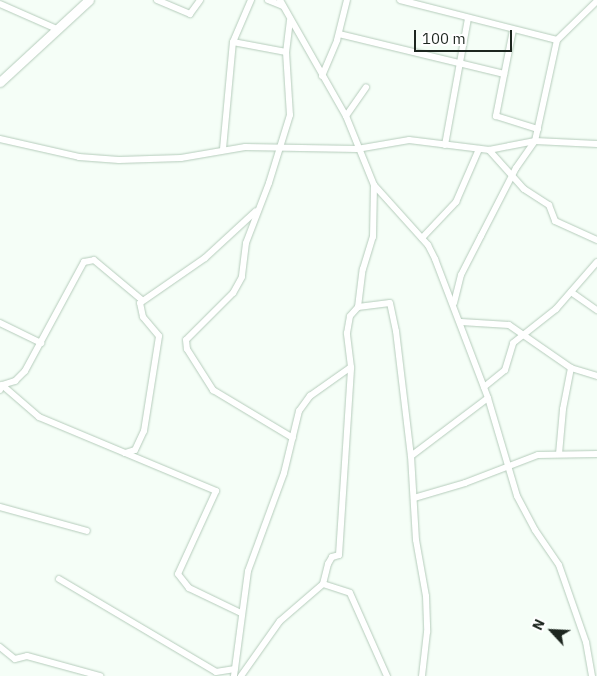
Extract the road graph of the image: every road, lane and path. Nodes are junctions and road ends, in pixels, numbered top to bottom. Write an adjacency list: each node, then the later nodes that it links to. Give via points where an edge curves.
1 (89, 0): 13 (street)
2 (157, 0): 3 (street, via 190,14)
3 (200, 0)
4 (250, 0): 17 (street)
5 (268, 0): 9 (street)
6 (347, 0): 15 (street)
7 (400, 0): 11 (street)
8 (597, 2): 16 (street)
9 (282, 3): 12 (street)
10 (0, 4): 13 (street)
11 (468, 18): 14 (street); 19 (street)
12 (290, 19): 18 (street); 21 (street)
13 (57, 29): 22 (street)
14 (513, 30): 16 (street); 20 (street)
15 (339, 34): 19 (street); 21 (street)
16 (557, 40): 25 (street)
17 (233, 42): 18 (street); 31 (street)
18 (286, 52): 30 (street, via 291,108)
19 (458, 65): 20 (street); 29 (street)
20 (504, 74): 25 (street, via 496,116)
21 (322, 76): 24 (street)
22 (0, 82)
23 (366, 87): 24 (street)
24 (346, 116): 32 (street)
25 (538, 129): 27 (street)
26 (0, 139): 31 (street, via 79,157 119,160 181,158)
27 (535, 141): 28 (street); 34 (street); 35 (street)
28 (597, 144)
29 (445, 146): 32 (street, via 409,140); 33 (street)
30 (280, 147): 31 (street); 32 (street); 37 (street)
31 (223, 148)
32 (358, 149): 36 (street)
33 (480, 149): 34 (street); 38 (street, via 456,202)
34 (489, 150): 35 (street)
35 (514, 176): 39 (street, via 524,189 549,205 555,221); 43 (street, via 461,275)
36 (374, 185): 38 (street); 44 (street, via 372,237 363,269)
37 (258, 208): 42 (street, via 204,258 157,294); 56 (street, via 246,243 239,284 186,340 187,349 213,390)
38 (422, 238): 43 (street, via 436,259)
39 (597, 240)
40 (597, 262): 41 (street)
41 (571, 292): 45 (street); 48 (street)
42 (142, 300): 49 (street, via 97,262 87,260); 57 (street, via 143,318 159,336 142,439 135,450)
43 (454, 303): 46 (street)
44 (358, 307): 50 (street, via 350,316); 60 (street, via 390,303)
45 (597, 310)
46 (461, 322): 48 (street, via 509,325); 54 (street)
47 (0, 323): 49 (street)
48 (525, 334): 51 (street); 54 (street, via 513,343 505,370)
49 (41, 343): 53 (street, via 22,375 15,382)
50 (350, 367): 56 (street, via 303,403); 66 (street, via 339,555 332,557 328,564)
51 (571, 368): 52 (street); 58 (street)
52 (597, 376)
53 (1, 387): 57 (street, via 39,418)
54 (484, 388): 55 (street)
55 (488, 398): 60 (street); 61 (street)
56 (293, 438): 67 (street, via 272,507 252,556)
57 (125, 453): 67 (street, via 216,491 178,574 189,588)
58 (559, 454): 59 (street); 61 (street, via 538,455)
59 (597, 454)
60 (411, 456): 62 (street)
61 (507, 467): 62 (street); 74 (street, via 517,496 535,530 559,565 586,642)
62 (414, 498): 73 (street, via 426,596 427,632)
63 (0, 507): 64 (street)
64 (87, 531)
65 (59, 579): 69 (street, via 216,672)
66 (323, 584): 71 (street, via 280,621); 72 (street, via 350,592)
67 (242, 613): 69 (street)
68 (0, 646): 70 (street, via 15,659 27,656)
69 (235, 672)
70 (100, 676)
71 (241, 676)
72 (387, 676)
73 (422, 676)
74 (592, 676)

